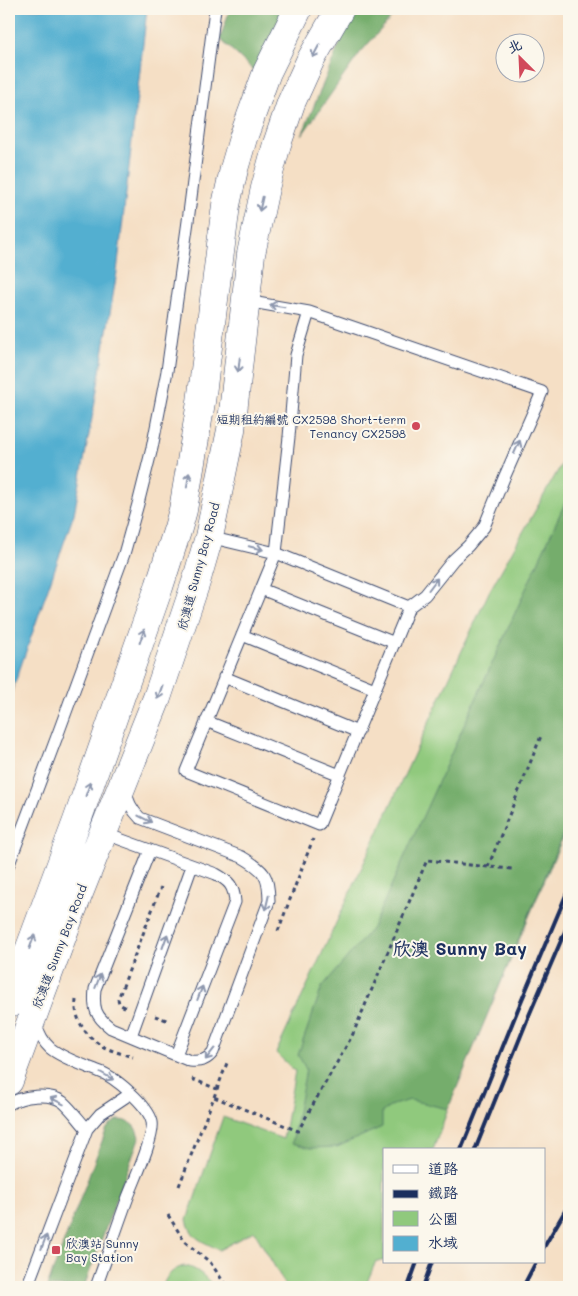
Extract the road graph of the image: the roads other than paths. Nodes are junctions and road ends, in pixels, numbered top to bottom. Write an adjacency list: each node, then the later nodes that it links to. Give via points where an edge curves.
1 (215, 9): 21 (lane, via 168,371 150,457 124,554)
2 (298, 9): 6 (main road, 欣澳道 Sunny Bay Road, one-way to 2, via 201,402 226,205 234,170 267,72)
3 (340, 9): 4 (main road, 欣澳道 Sunny Bay Road, one-way to 4, via 291,103 277,144 256,226)
4 (246, 301): 5 (lane, one-way to 4); 7 (main road, 欣澳道 Sunny Bay Road, one-way to 7, via 230,430)
5 (309, 312): 8 (lane, via 296,355); 10 (lane, one-way to 5, via 425,595 484,527 542,392)
6 (178, 528): 7 (main road); 23 (main road, 欣澳道 Sunny Bay Road, one-way to 6, via 77,821)
7 (209, 537): 8 (lane, one-way to 8); 18 (main road, 欣澳道 Sunny Bay Road, one-way to 18, via 158,698)
8 (276, 553): 9 (lane); 10 (lane)
9 (261, 588): 11 (lane); 12 (lane)
10 (409, 607): 12 (lane)
11 (242, 635): 13 (lane); 14 (lane)
12 (395, 643): 14 (lane)
13 (224, 677): 15 (lane); 16 (lane)
14 (375, 689): 16 (lane)
15 (206, 721): 17 (lane); 17 (lane, via 186,770 319,825)
16 (358, 732): 17 (lane)
17 (340, 775)
18 (126, 778): 19 (main road, 欣澳道 Sunny Bay Road); 25 (lane, one-way to 25, via 126,796 140,818 242,857 257,866 266,877 269,888 269,901 213,1052 205,1060 196,1062)
19 (104, 832): 20 (lane); 23 (main road, 欣澳道 Sunny Bay Road, via 69,918)
20 (150, 850): 22 (lane); 24 (lane, one-way to 20, via 102,1021 96,1012 95,989)
21 (9, 864)
22 (192, 866): 24 (lane, one-way to 22); 25 (lane, one-way to 22, via 235,902 235,893 225,879)
23 (20, 1010): 26 (main road, 欣澳道 Sunny Bay Road); 27 (lane, one-way to 27, via 49,1048 107,1074)
24 (131, 1036): 25 (lane)
25 (176, 1055)
26 (9, 1081)
27 (130, 1094): 29 (lane, via 100,1114); 31 (lane, via 143,1106 153,1128)
28 (9, 1104): 29 (lane, one-way to 28, via 55,1098 21,1098)
29 (87, 1129): 30 (lane, one-way to 29)
30 (26, 1287)
31 (96, 1287)

